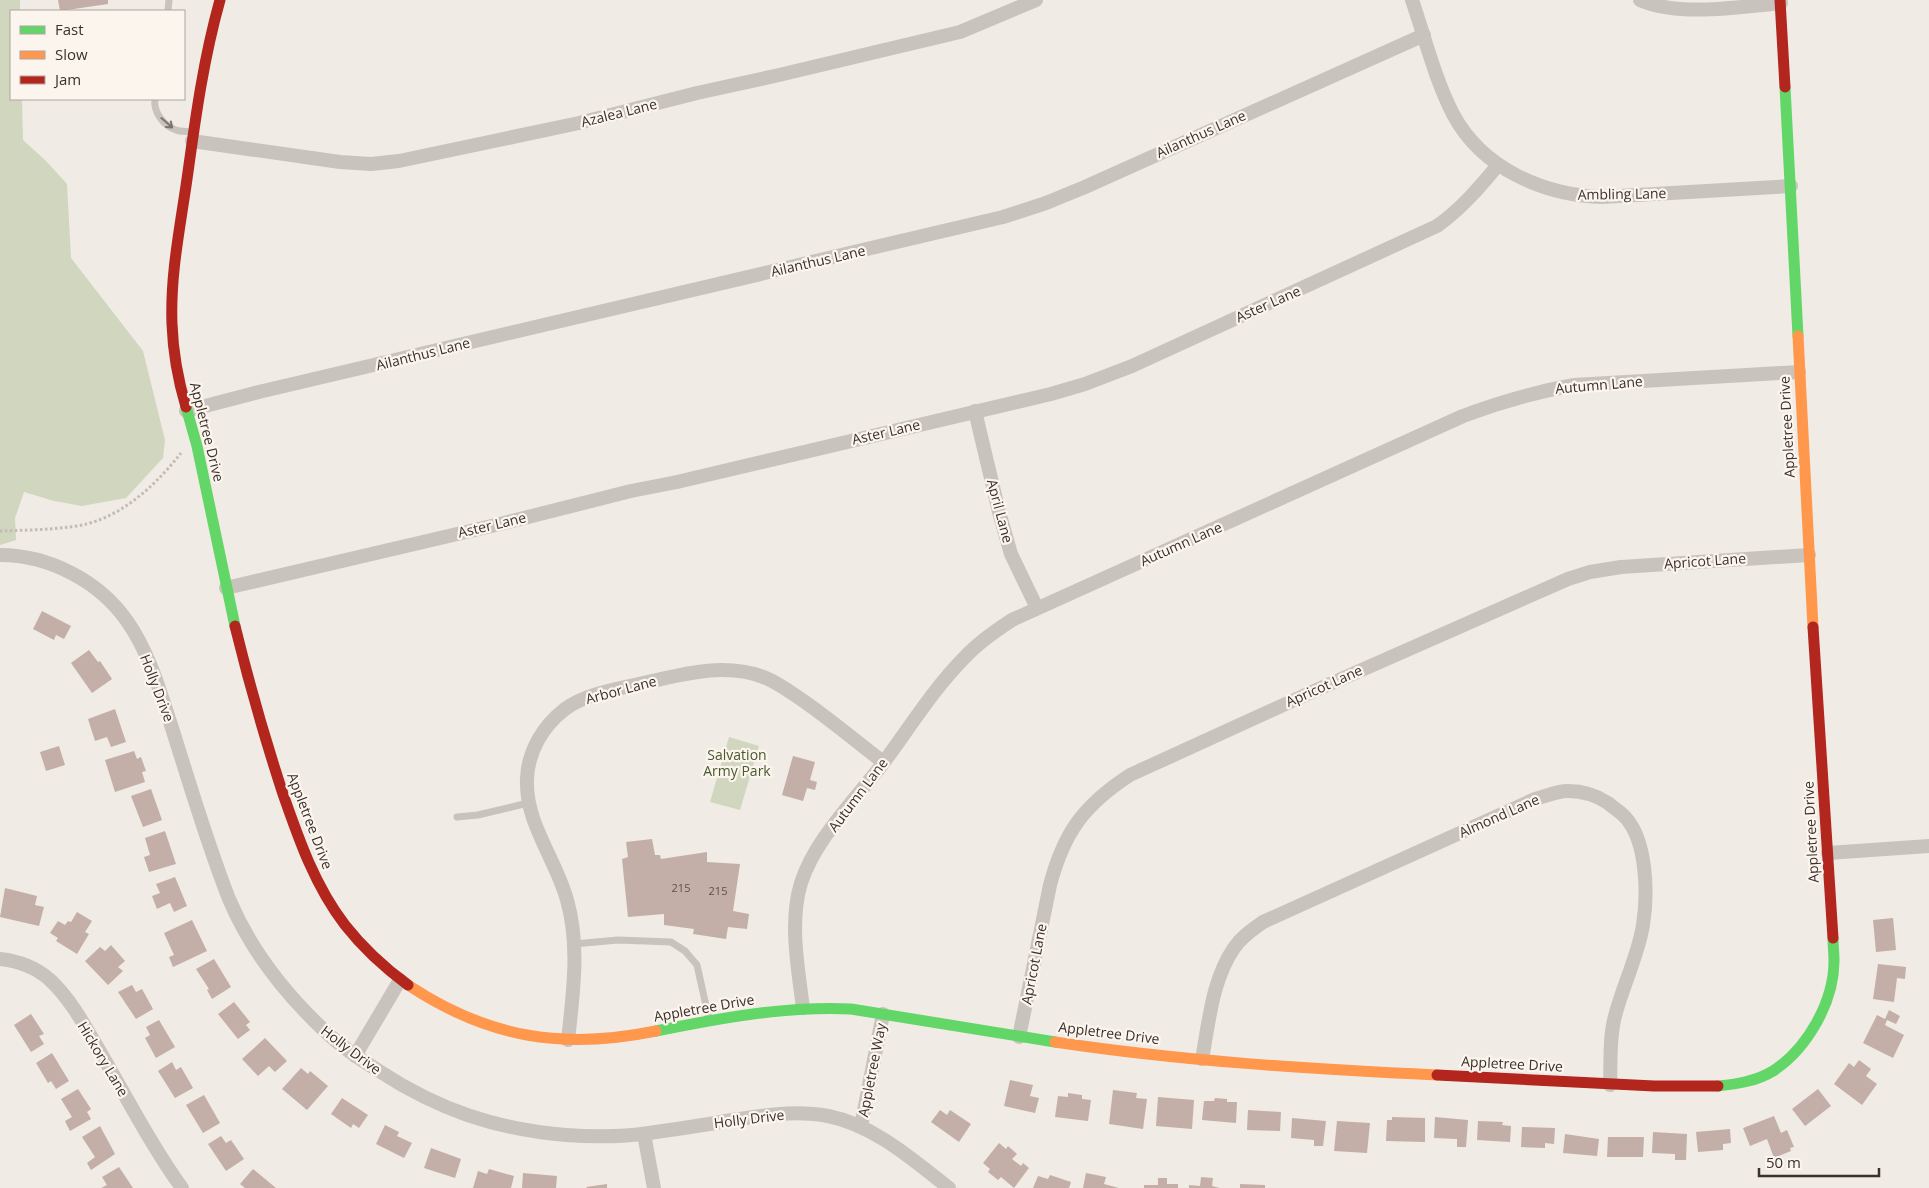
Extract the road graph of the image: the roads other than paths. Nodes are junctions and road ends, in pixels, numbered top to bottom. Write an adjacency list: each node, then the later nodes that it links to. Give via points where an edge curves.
1 (220, 0): 8 (street, Appletree Drive, via 200,84)
2 (1036, 0): 8 (street, Azalea Lane, via 960,32 579,123 399,161 370,164 340,162)
3 (1412, 0): 6 (street, Ambling Lane)
4 (1640, 0): 5 (street, via 1674,9)
5 (1780, 2): 10 (street, Appletree Drive)
6 (1424, 35): 9 (street, Ambling Lane, via 1442,92 1454,116 1466,134); 12 (street, Ailanthus Lane, via 1085,187 1003,217)
7 (155, 100): 8 (lane, one-way to 8, via 154,105 163,122)
8 (193, 137): 12 (street, Appletree Drive, via 172,315 177,374)
9 (1498, 164): 10 (street, Ambling Lane, via 1532,183 1580,196); 13 (street, Aster Lane, via 1456,213 1412,239 1132,366 1068,389)
10 (1791, 186): 11 (street, Appletree Drive)
11 (1800, 372): 15 (street, Appletree Drive); 17 (street, Autumn Lane, via 1574,385 1504,401 1463,416)
12 (186, 411): 16 (street, Appletree Drive)
13 (975, 411): 16 (street, Aster Lane); 17 (street, April Lane, via 1011,554)
14 (0, 555): 31 (street, Holly Drive, via 45,561 62,568 108,599 124,618 146,656 159,688 214,857 243,928 284,990)
15 (1809, 555): 22 (street, Appletree Drive); 29 (street, Apricot Lane, via 1621,567 1568,579 1130,775 1107,790 1078,820 1056,861)
16 (226, 588): 25 (street, Appletree Drive, via 258,715 299,841 314,876 351,934)
17 (1037, 608): 18 (street, Autumn Lane, via 988,636 964,657)
18 (883, 762): 19 (street, Arbor Lane, via 825,716 766,678 722,670 685,674 594,695 566,709 550,722 529,758); 26 (street, Autumn Lane, via 827,835 811,859 801,884 796,905 796,934)
19 (528, 803): 20 (lane); 23 (street, Arbor Lane, via 566,895)
20 (457, 817)
21 (1929, 846): 22 (street)
22 (1828, 853): 33 (street, Appletree Drive, via 1834,962 1832,979 1819,1019 1787,1059 1756,1079 1713,1087)
23 (574, 944): 28 (lane, via 618,940 671,942 697,965); 30 (street, Arbor Lane)
24 (0, 958): 36 (street, Hickory Lane, via 34,969 61,991)
25 (400, 980): 30 (street, Appletree Drive, via 424,997 466,1018 501,1030); 31 (street)
26 (803, 1008): 27 (street, Appletree Drive, via 851,1008); 28 (street, Appletree Drive)
27 (883, 1014): 29 (street, Appletree Drive); 34 (street, Appletree Way)
28 (710, 1021): 30 (street, Appletree Drive, via 615,1038)
29 (1019, 1037): 32 (street, Appletree Drive)
30 (568, 1040)
31 (355, 1056): 35 (street, Holly Drive, via 425,1099 505,1127 587,1136)
32 (1202, 1059): 33 (street, Appletree Drive, via 1345,1071); 33 (street, Almond Lane, via 1221,972 1234,947 1248,932 1263,922 1535,799 1568,791 1600,798 1626,818 1639,842 1644,870 1643,923 1639,945 1614,1017)
33 (1610, 1085)
34 (861, 1126): 35 (street, Holly Drive, via 830,1116 803,1113 758,1115); 38 (street, Holly Drive)
35 (644, 1134): 37 (street)
36 (182, 1188)
37 (654, 1188)
38 (949, 1188)

